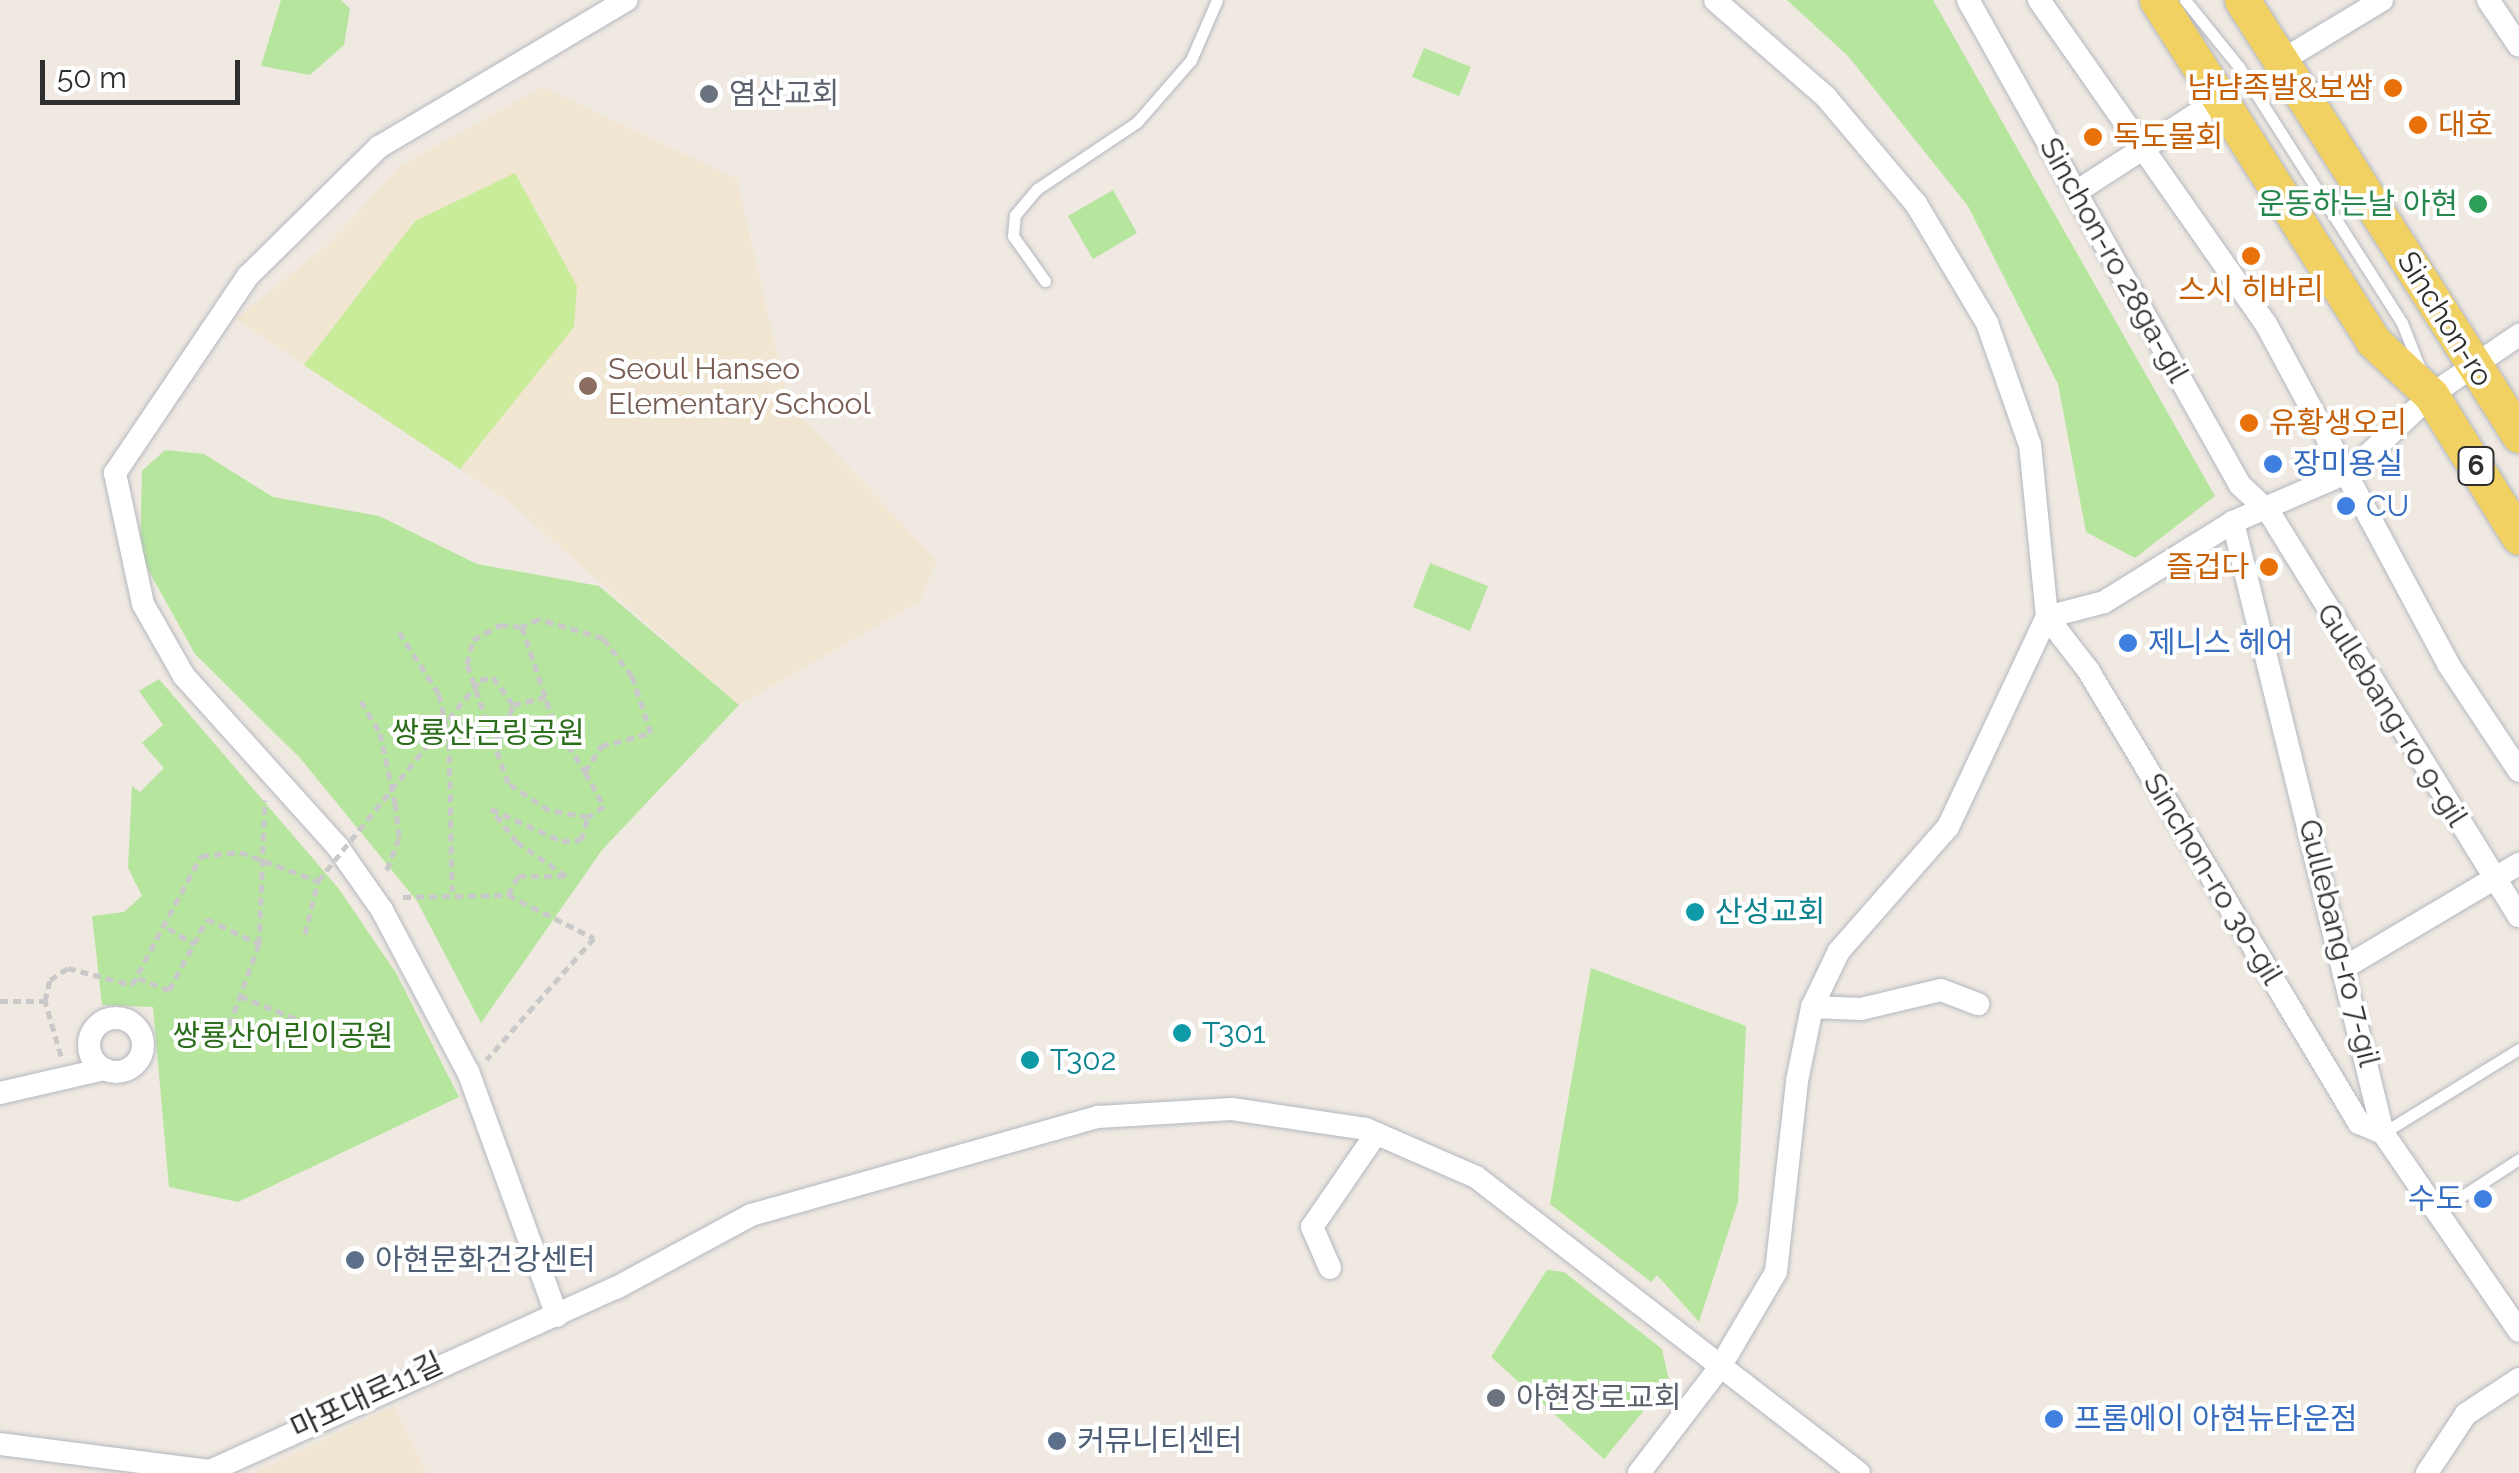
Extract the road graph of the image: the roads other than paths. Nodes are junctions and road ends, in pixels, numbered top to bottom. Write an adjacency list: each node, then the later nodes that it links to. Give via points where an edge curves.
1 (627, 0): 41 (street, via 379,147 248,276 122,459 119,522 143,604 184,676 265,762 382,910 468,1072)
2 (1217, 0): 16 (lane, via 1191,60 1137,122 1037,189 1015,215 1013,236)
3 (1715, 0): 25 (street, via 1826,98 1878,158 1987,323 2030,445)
4 (1968, 0): 15 (street, Sinchon-ro 28ga-gil)
5 (2039, 0): 14 (street, via 2134,146)
6 (2157, 0): 13 (main road, Sinchon-ro / 6)
7 (2185, 0): 19 (lane, via 2240,67 2392,308)
8 (2242, 0): 12 (main road, Sinchon-ro / 6)
9 (2382, 0): 12 (street)
10 (2488, 0): 11 (street)
11 (2519, 46)
12 (2281, 61): 18 (main road, Sinchon-ro / 6)
13 (2220, 99): 14 (street); 19 (main road, Sinchon-ro / 6, via 2373,342)
14 (2150, 148): 15 (street); 21 (street, via 2266,324 2336,465)
15 (2076, 192): 22 (street, Sinchon-ro 28ga-gil, via 2240,486)
16 (1045, 282)
17 (2519, 335): 18 (street)
18 (2474, 364): 19 (street); 20 (main road, Sinchon-ro / 6)
19 (2431, 395): 21 (street); 24 (main road, Sinchon-ro / 6)
20 (2519, 435)
21 (2351, 471): 22 (street); 26 (street, via 2448,664)
22 (2269, 512): 23 (street); 28 (street, Gullebang-ro 9-gil)
23 (2234, 522): 25 (street, via 2104,602); 30 (street, Gullebang-ro 7-gil)
24 (2519, 538)
25 (2047, 618): 32 (street, via 1956,814 1839,951); 36 (street, Sinchon-ro 30-gil, via 2088,670 2359,1123)
26 (2519, 770)
27 (2519, 864): 28 (street)
28 (2496, 880): 29 (street, Gullebang-ro 9-gil); 30 (street)
29 (2519, 916)
30 (2347, 966): 36 (street, Gullebang-ro 7-gil)
31 (1978, 1004): 32 (street, via 1940,990 1861,1009)
32 (1812, 1007): 43 (street, via 1776,1272)
33 (2519, 1049): 36 (lane)
34 (104, 1069): 35 (street)
35 (0, 1093)
36 (2384, 1133): 39 (street, Gullebang-ro 7-gil)
37 (1376, 1134): 40 (street, via 1312,1227); 41 (street, 마포대로11길, via 1232,1109 1054,1127 751,1216); 43 (street, 마포대로11길, via 1516,1200)
38 (2519, 1159): 39 (lane)
39 (2439, 1212): 42 (street, Gullebang-ro 7-gil)
40 (1330, 1268)
41 (557, 1316): 45 (street, 마포대로11길, via 210,1471)
42 (2519, 1331)
43 (1720, 1367): 46 (street); 47 (street, 마포대로11길)
44 (2519, 1378): 48 (street, via 2466,1414)
45 (0, 1444)
46 (1639, 1473)
47 (1859, 1473)
48 (2427, 1473)

